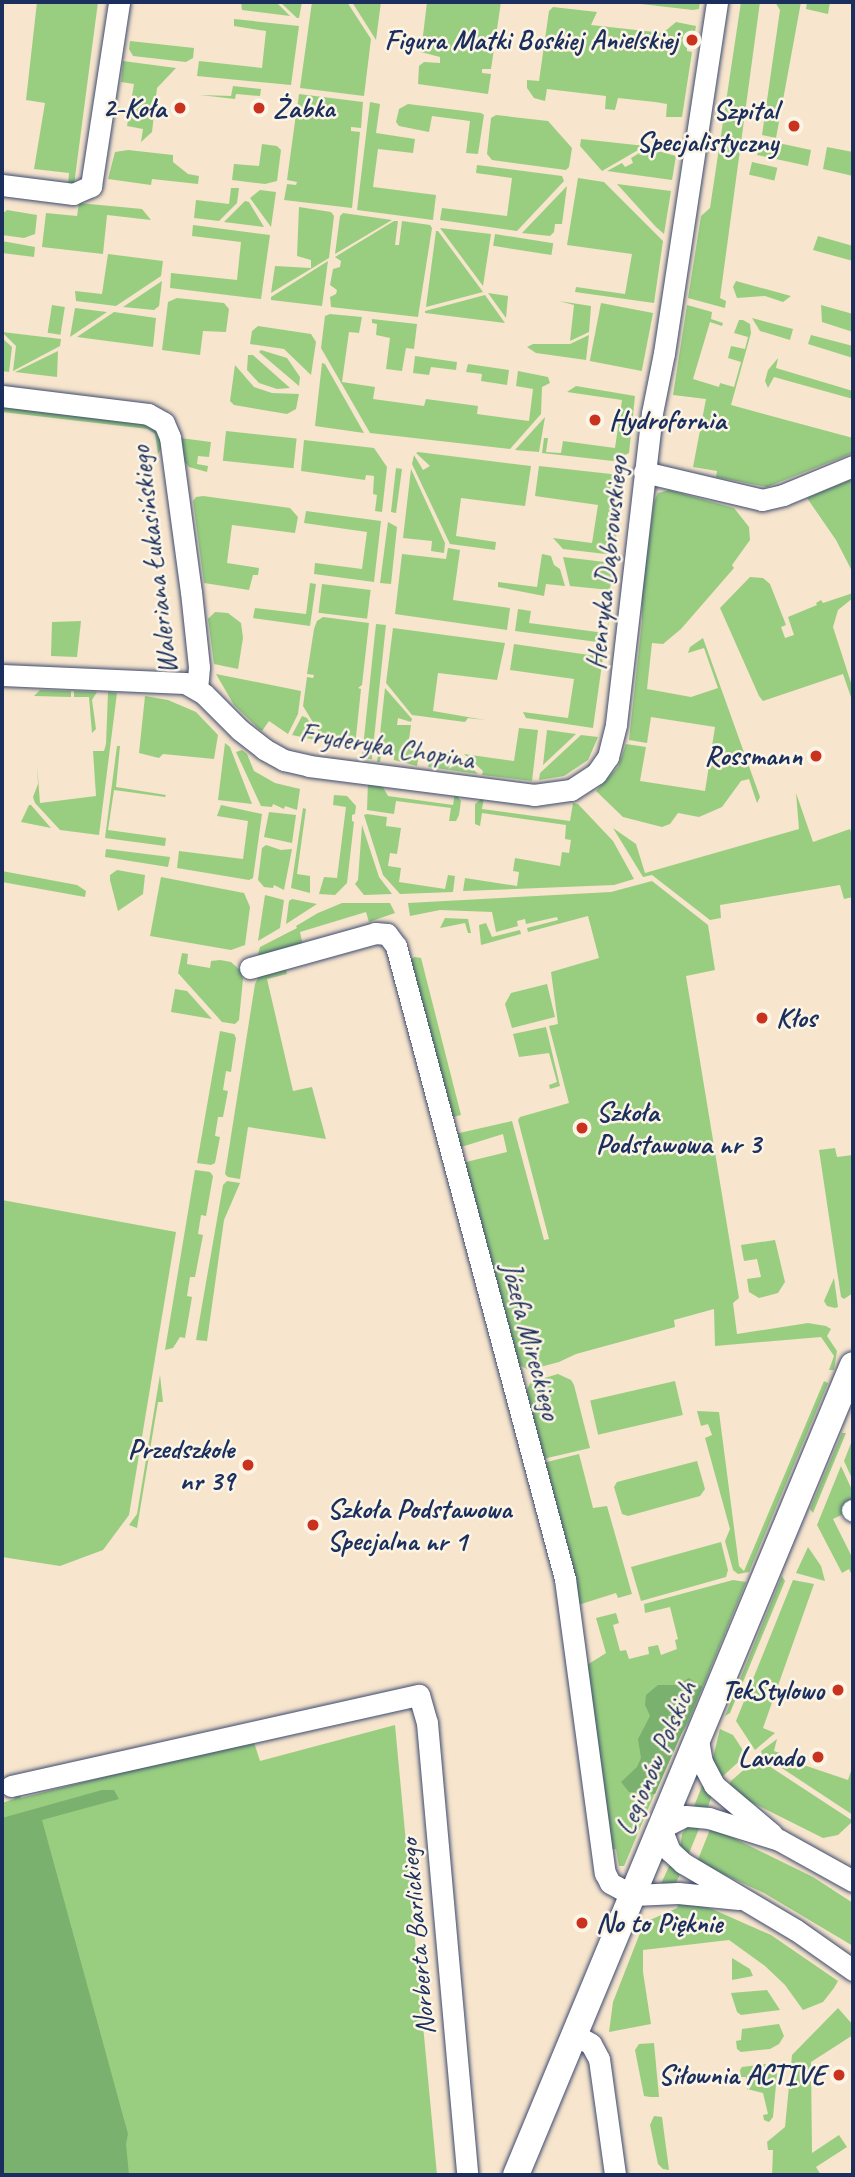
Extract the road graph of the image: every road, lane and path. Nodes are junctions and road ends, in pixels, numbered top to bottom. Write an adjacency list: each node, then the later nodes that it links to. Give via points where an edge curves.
1 (119, 2): 3 (street, via 91,186 73,194)
2 (717, 2): 6 (street, Henryka Dąbrowskiego)
3 (2, 184)
4 (2, 396): 8 (street, Waleriana Łukasińskiego, via 148,414 163,423 170,438 192,604)
5 (853, 466): 6 (street, via 762,500)
6 (644, 472): 9 (street, Henryka Dąbrowskiego, via 614,741 602,767)
7 (2, 675): 8 (street, via 167,681)
8 (197, 688): 9 (street, Fryderyka Chopina, via 248,737 296,764 515,793 543,795)
9 (579, 786)
10 (250, 968): 17 (street, Józefa Mireckiego, via 375,933 387,934 396,946 565,1579 605,1873 610,1883)
11 (853, 1365): 12 (street, Legionów Polskich)
12 (698, 1740): 14 (street, Legionów Polskich); 15 (street, via 702,1762 714,1785)
13 (11, 1786): 21 (street, Norberta Barlickiego, via 419,1695 427,1723)
14 (661, 1828): 15 (street, via 685,1816 700,1816); 17 (street, Legionów Polskich); 18 (street, via 678,1860)
15 (779, 1840): 16 (street)
16 (853, 1881)
17 (634, 1895): 18 (street, via 678,1893); 20 (street, Legionów Polskich)
18 (739, 1899): 19 (street, via 796,1930)
19 (853, 1970)
20 (575, 2035): 22 (street, Legionów Polskich); 23 (street, via 591,2044 601,2064)
21 (467, 2175)
22 (516, 2175)
23 (615, 2175)

